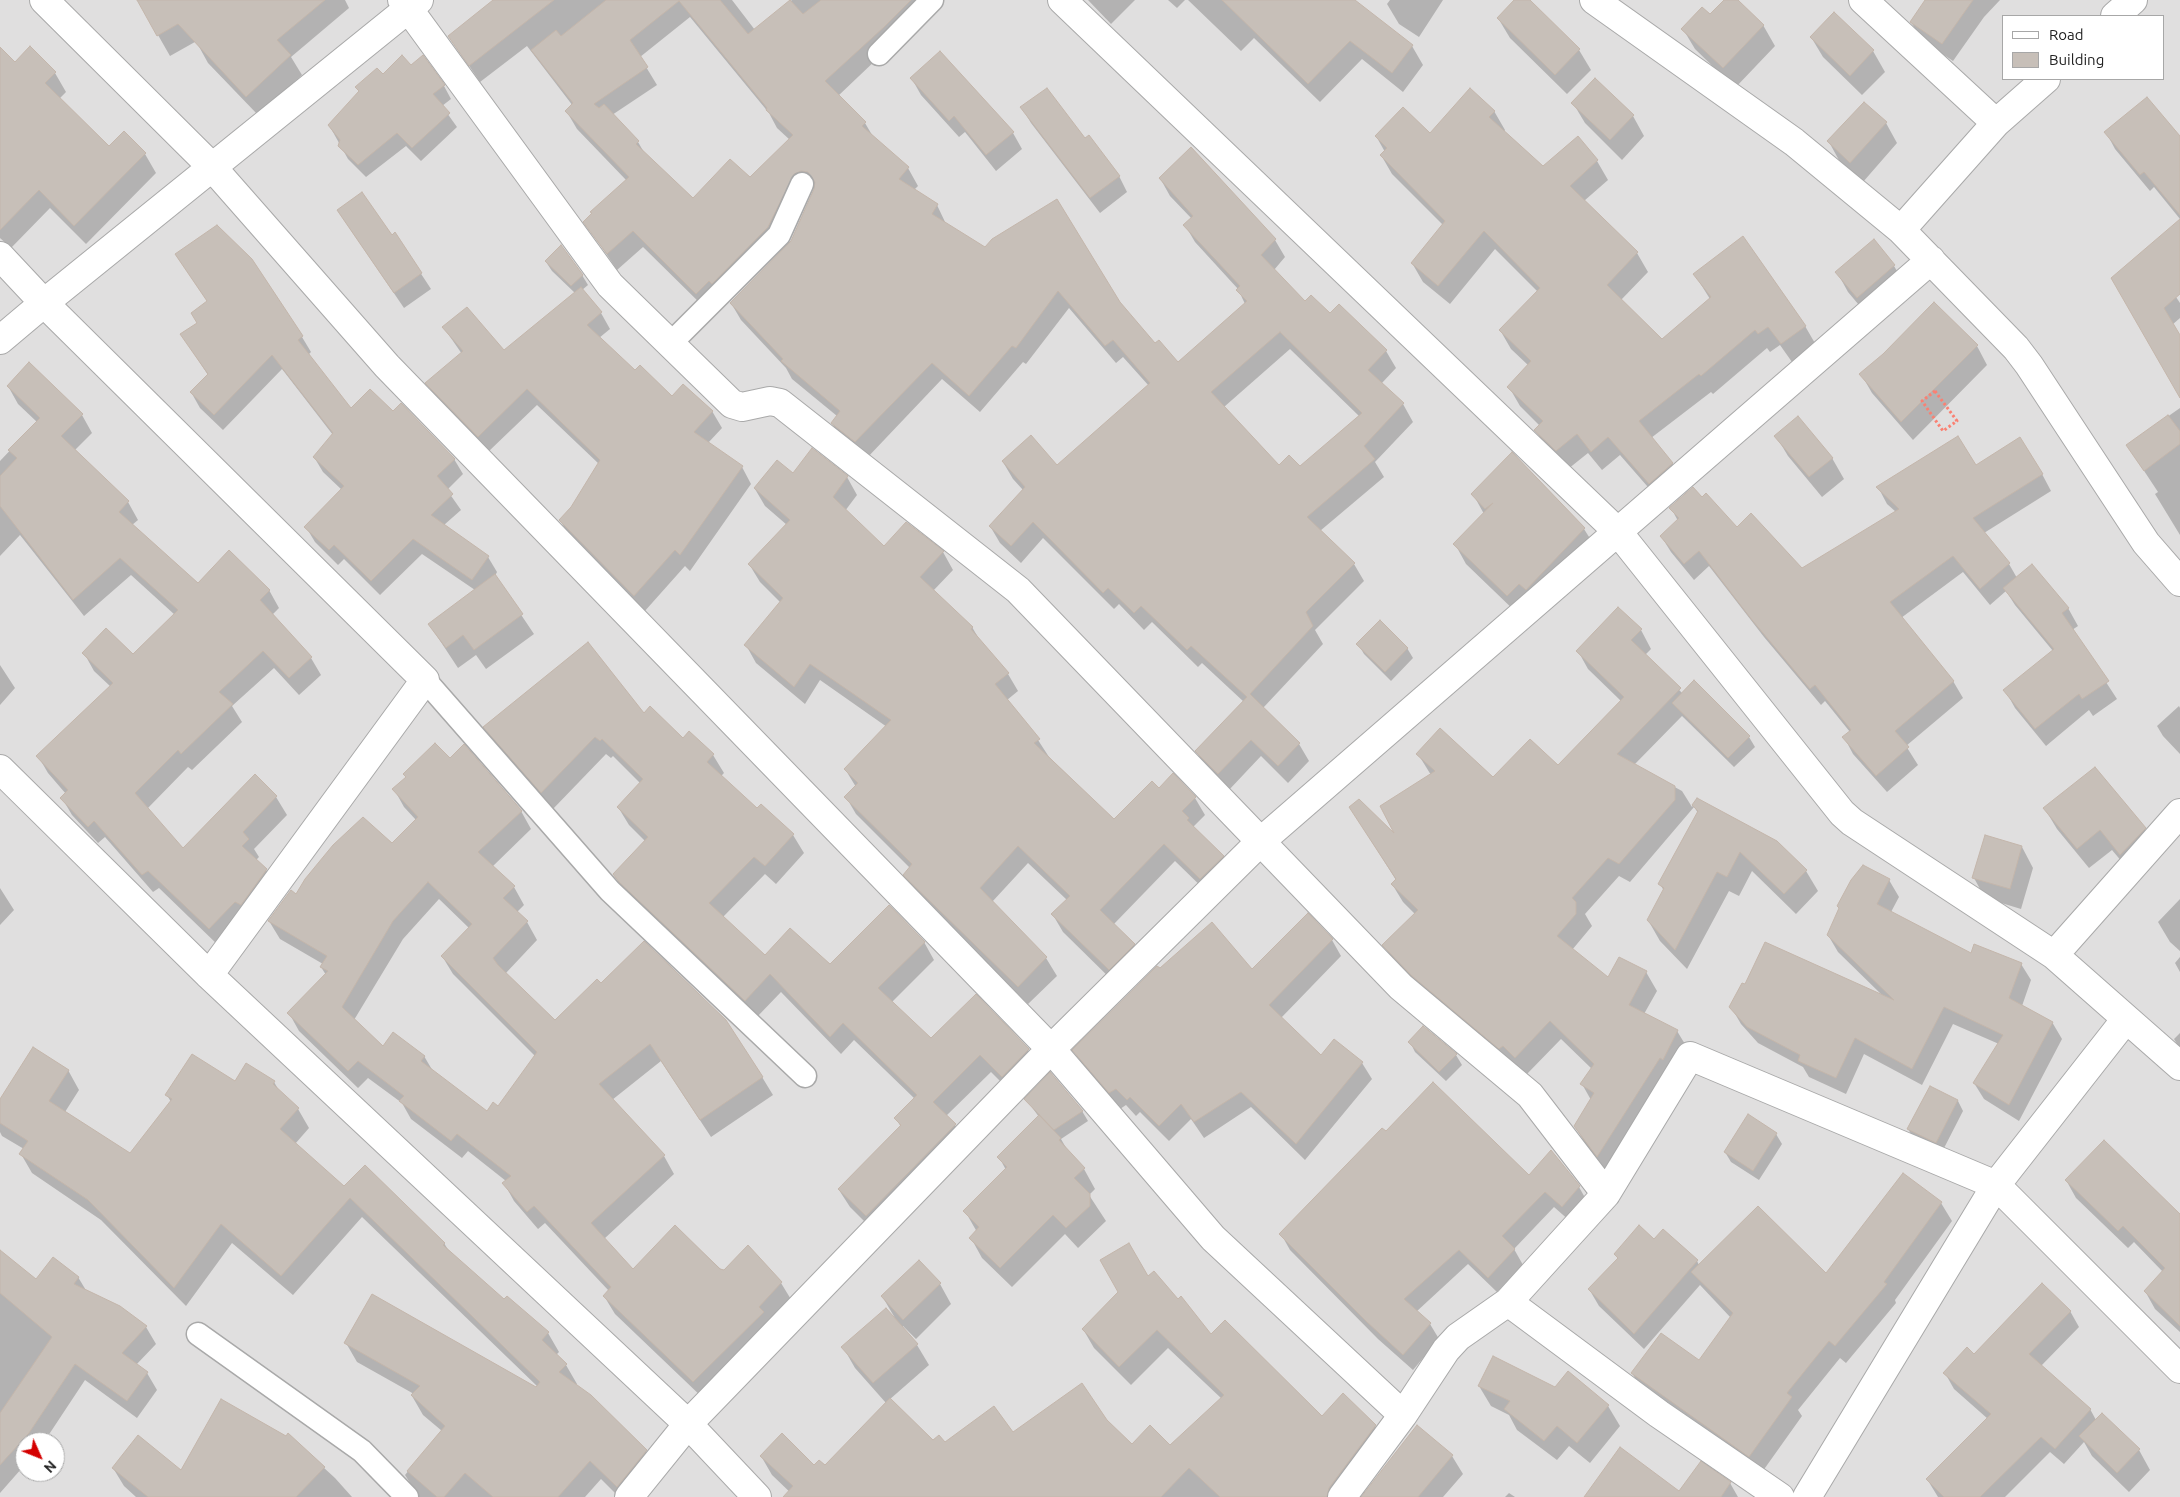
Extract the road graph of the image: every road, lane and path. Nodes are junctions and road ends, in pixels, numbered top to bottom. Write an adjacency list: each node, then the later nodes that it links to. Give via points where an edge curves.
1 (44, 0): 12 (street)
2 (932, 0): 9 (lane)
3 (1062, 0): 21 (street)
4 (1594, 0): 14 (street, via 1794,142)
5 (1863, 0): 11 (street)
6 (2134, 0): 8 (street)
7 (410, 3): 12 (street); 19 (street, via 599,272)
8 (2116, 15)
9 (879, 54)
10 (2045, 80): 11 (street)
11 (1996, 123): 14 (street)
12 (212, 167): 17 (street); 30 (street, via 387,366)
13 (802, 184): 19 (lane, via 780,235)
14 (1901, 230): 16 (street)
15 (0, 256): 17 (street)
16 (1931, 260): 21 (street); 22 (street, via 2029,365 2146,543)
17 (44, 303): 18 (street); 23 (street)
18 (0, 340)
19 (670, 344): 26 (street, via 732,404 742,407 770,401 780,403 1018,590)
20 (1957, 421): 20 (path, via 1944,431 1922,401 1935,391)
21 (1618, 532): 26 (street); 27 (street, via 1842,813)
22 (2180, 582)
23 (425, 680): 28 (street); 32 (lane, via 616,897)
24 (0, 769): 28 (street)
25 (2180, 813): 27 (street)
26 (1260, 842): 30 (street); 34 (street, via 1402,987 1530,1095)
27 (2054, 955): 29 (street)
28 (209, 975): 39 (street)
29 (2126, 1019): 31 (street); 33 (street)
30 (1051, 1049): 38 (street, via 1213,1238); 39 (street)
31 (2180, 1066)
32 (805, 1076)
33 (1996, 1185): 34 (street, via 1690,1056); 37 (street); 45 (street)
34 (1606, 1194): 35 (street)
35 (1508, 1302): 38 (street, via 1458,1337); 44 (street, via 1659,1414)
36 (198, 1334): 40 (lane, via 362,1451)
37 (2180, 1369)
38 (1403, 1415): 43 (street)
39 (688, 1424): 41 (street); 42 (street)
40 (407, 1497)
41 (629, 1497)
42 (757, 1497)
43 (1342, 1497)
44 (1780, 1497)
45 (1808, 1497)

